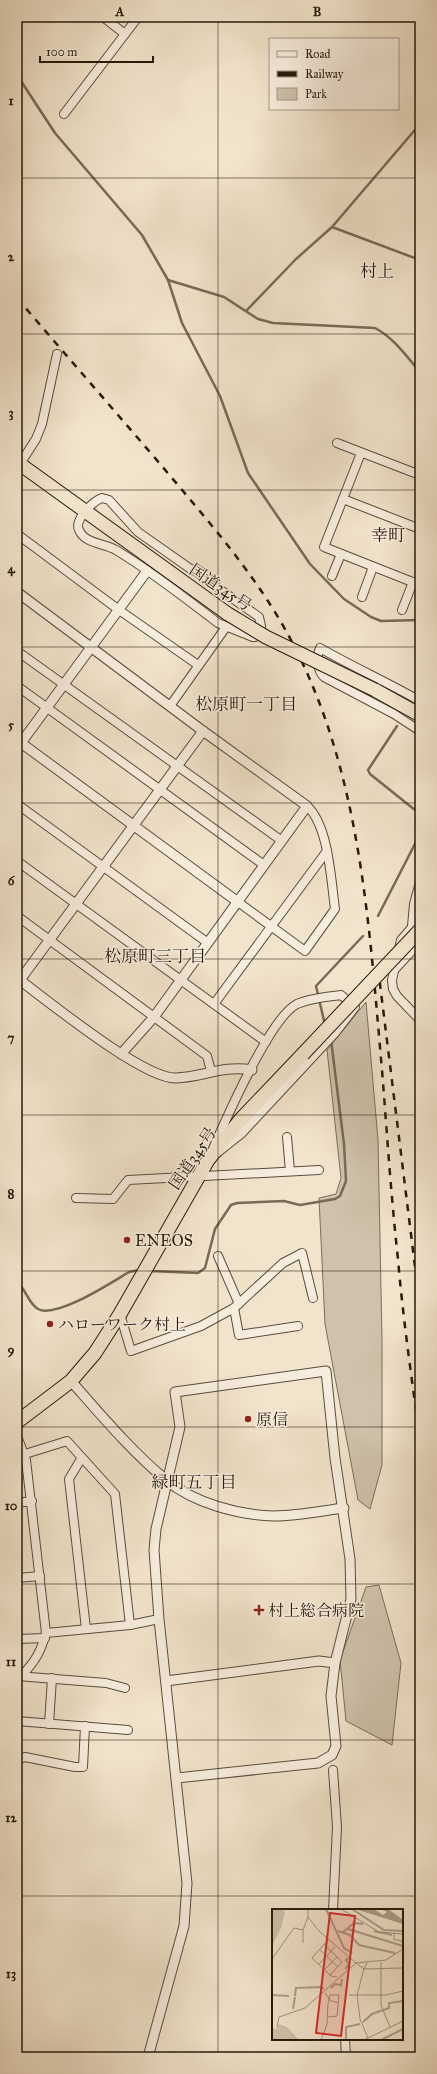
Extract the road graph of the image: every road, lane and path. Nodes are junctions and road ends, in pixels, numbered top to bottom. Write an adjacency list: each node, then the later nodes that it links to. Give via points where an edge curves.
1 (103, 17): 3 (street)
2 (138, 17): 3 (street)
3 (125, 34): 4 (street)
4 (64, 114)
5 (17, 330): 6 (street)
6 (17, 336)
7 (57, 354): 10 (street, via 42,424 36,439)
8 (337, 443): 9 (street)
9 (361, 453): 11 (street); 12 (street)
10 (18, 463): 13 (highway, 国道345号)
11 (420, 476)
12 (343, 499): 14 (street); 16 (street, via 324,547)
13 (85, 513): 18 (street, via 78,526 83,536 112,548); 25 (street, via 98,499 108,500 138,532 259,617 262,623 255,637); 34 (highway, 国道345号, bridge, via 228,614 266,637)
14 (420, 529)
15 (17, 534): 23 (street)
16 (340, 554): 17 (street); 19 (street)
17 (373, 567): 20 (street); 22 (street)
18 (147, 571): 23 (street); 25 (street)
19 (332, 576)
20 (417, 584): 24 (street)
21 (17, 592): 26 (street)
22 (362, 597)
23 (119, 610): 26 (street); 28 (street)
24 (402, 610)
25 (226, 627): 28 (street)
26 (91, 647): 29 (street); 32 (street)
27 (17, 651): 29 (street)
28 (198, 665): 32 (street)
29 (64, 685): 33 (street); 38 (street)
30 (17, 686): 33 (street)
31 (420, 701): 36 (street, via 320,648 317,653 319,669 324,677)
32 (170, 706): 35 (street)
33 (47, 707): 37 (street); 39 (street)
34 (420, 715)
35 (203, 731): 38 (street); 41 (street)
36 (420, 731)
37 (18, 744): 42 (street)
38 (177, 766): 39 (street); 43 (street)
39 (160, 789): 42 (street); 46 (street)
40 (17, 804): 47 (street)
41 (307, 806): 43 (street); 44 (street, via 316,814)
42 (134, 825): 47 (street); 49 (street)
43 (282, 841): 46 (street)
44 (327, 851): 53 (street); 53 (street, via 335,909 305,951)
45 (17, 861): 50 (street)
46 (264, 865): 49 (street)
47 (103, 866): 50 (street); 57 (street)
48 (420, 882): 54 (street, via 414,904)
49 (238, 902): 53 (street); 57 (street)
50 (76, 904): 55 (street); 60 (street)
51 (17, 916): 55 (street)
52 (420, 918): 54 (street)
53 (272, 926): 61 (street)
54 (416, 928): 58 (street, via 401,940); 69 (highway, 国道345号, bridge, via 241,1119)
55 (50, 940): 59 (street); 62 (street)
56 (420, 942): 58 (street)
57 (208, 943): 60 (street)
58 (394, 969): 63 (street, via 392,980 397,996)
59 (18, 980): 65 (street)
60 (180, 980): 61 (street); 62 (street)
61 (214, 1004): 64 (street)
62 (154, 1017): 65 (street); 67 (street, via 207,1056)
63 (420, 1020)
64 (266, 1042): 66 (street); 69 (street, via 285,1014 296,1005 312,999 341,995 355,1007 335,1033 242,1133)
65 (121, 1054): 67 (street, via 152,1072 175,1078)
66 (252, 1070): 67 (street, via 235,1067); 69 (street, via 234,1101)
67 (211, 1071)
68 (287, 1138): 71 (street)
69 (208, 1160): 72 (highway, 国道345号)
70 (319, 1170): 71 (street)
71 (290, 1171): 72 (street)
72 (198, 1175): 73 (street, via 128,1180 113,1199); 77 (highway, 国道345号)
73 (76, 1198)
74 (218, 1256): 76 (street)
75 (313, 1298): 76 (street, via 302,1253 282,1263)
76 (236, 1306): 77 (street, via 201,1326 131,1351); 78 (street, via 239,1335)
77 (120, 1314): 79 (highway, 国道345号, via 103,1342)
78 (298, 1326)
79 (71, 1381): 80 (highway, 国道345号); 84 (street, via 118,1433)
80 (17, 1422)
81 (17, 1436): 82 (street)
82 (25, 1454): 83 (street, via 67,1441); 85 (street)
83 (81, 1459): 91 (street, via 115,1494); 92 (street, via 69,1479)
84 (166, 1480): 87 (street, via 214,1505 254,1514 294,1515); 87 (street, via 180,1427 175,1392 326,1371 335,1458); 90 (street, via 154,1550)
85 (32, 1501): 86 (street); 88 (street)
86 (17, 1503)
87 (344, 1508): 95 (street, via 352,1599)
88 (40, 1576): 89 (street); 93 (street)
89 (17, 1578)
90 (159, 1619): 91 (street); 98 (street)
91 (130, 1625): 92 (street)
92 (86, 1629): 93 (street)
93 (45, 1635): 94 (street); 96 (street, via 42,1650)
94 (17, 1638)
95 (335, 1663): 98 (street, via 319,1661); 106 (street, via 331,1696 336,1746 326,1760 318,1763)
96 (20, 1676): 97 (street)
97 (52, 1678): 99 (street, via 106,1683); 101 (street)
98 (166, 1681): 106 (street)
99 (125, 1688)
100 (17, 1721): 101 (street)
101 (48, 1724): 102 (street)
102 (85, 1726): 103 (street); 104 (street, via 84,1766 75,1767 25,1757)
103 (128, 1730)
104 (17, 1760)
105 (334, 1770): 107 (street, via 337,1827)
106 (177, 1778): 109 (street, via 187,1883 184,1926)
107 (332, 1909)
108 (345, 2040): 110 (street)
109 (148, 2057)
110 (346, 2057)

